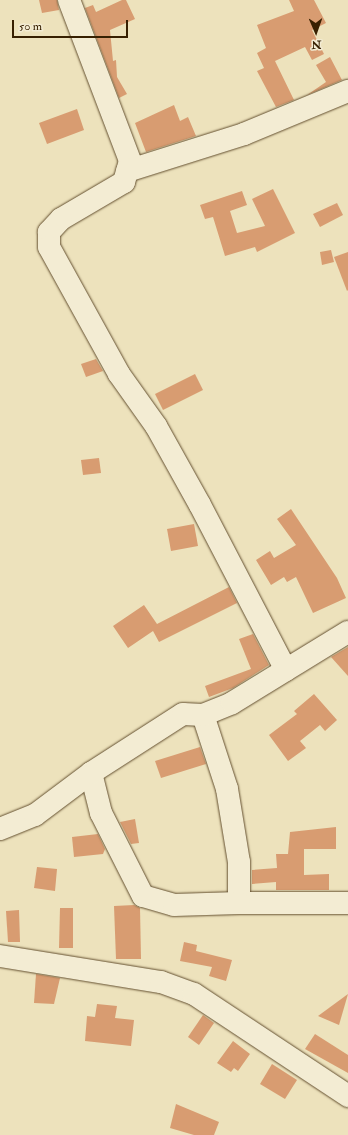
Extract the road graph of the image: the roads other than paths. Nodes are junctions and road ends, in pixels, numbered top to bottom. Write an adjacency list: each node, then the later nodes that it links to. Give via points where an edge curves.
1 (69, 0): 3 (street, via 123,137 130,161)
2 (348, 91): 3 (street, via 244,134)
3 (127, 172): 5 (street, via 124,182 61,219 49,232 49,247 119,374 156,426)
4 (348, 632): 5 (street)
5 (286, 670): 6 (street, via 232,703)
6 (203, 715): 7 (street, via 183,714); 9 (street, via 227,789 239,862)
7 (91, 773): 8 (street, via 35,815); 9 (street, via 101,812 143,896 174,905)
8 (0, 829)
9 (239, 903): 10 (street)
10 (348, 903)
11 (0, 956): 12 (street, via 161,982 194,994)
12 (348, 1096)

